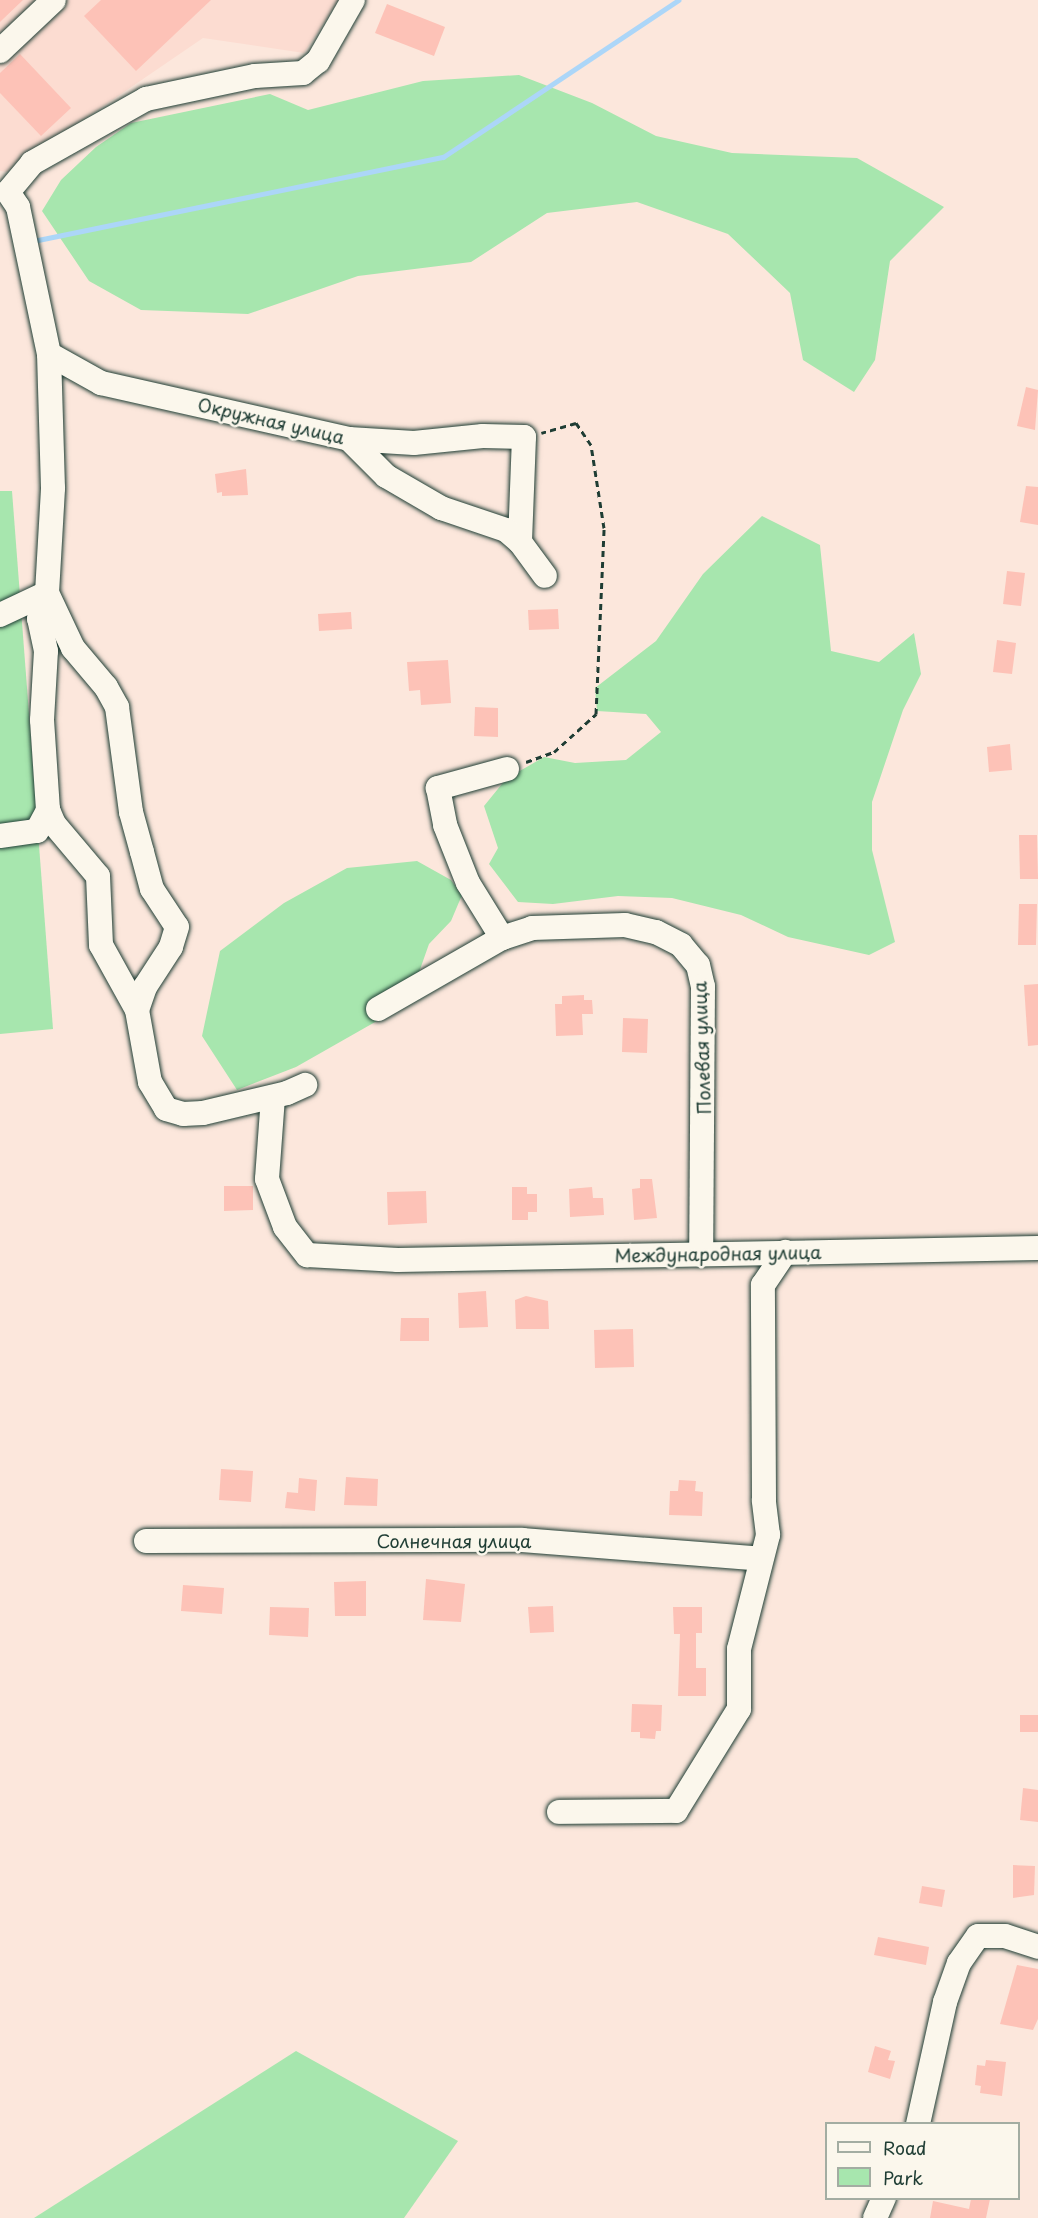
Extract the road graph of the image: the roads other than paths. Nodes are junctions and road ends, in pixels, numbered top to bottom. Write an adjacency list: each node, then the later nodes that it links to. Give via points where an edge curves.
1 (54, 0): 3 (street)
2 (353, 0): 4 (street, via 318,61 303,74 255,76 147,99 32,163)
3 (0, 51)
4 (4, 190): 5 (street, via 18,207)
5 (49, 354): 6 (street, Окружная улица, via 101,383); 9 (street, via 52,488)
6 (349, 439): 7 (street, via 386,476 441,508 506,530); 7 (street, Окружная улица, via 414,443 483,436 524,437)
7 (520, 542): 8 (street)
8 (545, 576)
9 (47, 593): 10 (street); 12 (street, via 39,619 46,651 42,720); 15 (street, via 73,648 106,687 117,707 139,842 152,889 177,927 171,947 145,987)
10 (0, 615)
11 (507, 769): 14 (street, via 438,788 445,825 468,883)
12 (48, 810): 13 (street, via 37,831); 15 (street, via 54,824 98,876 101,945)
13 (0, 836)
14 (502, 938): 16 (street, Полевая улица); 21 (street, Полевая улица, via 532,928 625,925 656,932 681,945 698,965 703,986)
15 (137, 1010): 18 (street, via 150,1082 166,1109 183,1114 203,1113)
16 (378, 1010)
17 (305, 1085): 18 (street)
18 (273, 1097): 21 (street, Международная улица, via 267,1179 272,1200 297,1245 307,1255 398,1260)
19 (1038, 1248): 20 (street, Международная улица)
20 (785, 1252): 21 (street, Международная улица); 23 (street, via 763,1286 764,1500 768,1535)
21 (701, 1255)
22 (146, 1540): 23 (street, Солнечная улица, via 522,1539)
23 (761, 1559): 24 (street, via 739,1649 740,1709 676,1811)
24 (559, 1812)
25 (1038, 1947): 26 (street, via 1005,1936 978,1936 959,1963 945,2002)
26 (918, 2122)
27 (884, 2200): 28 (street)
28 (875, 2218)

